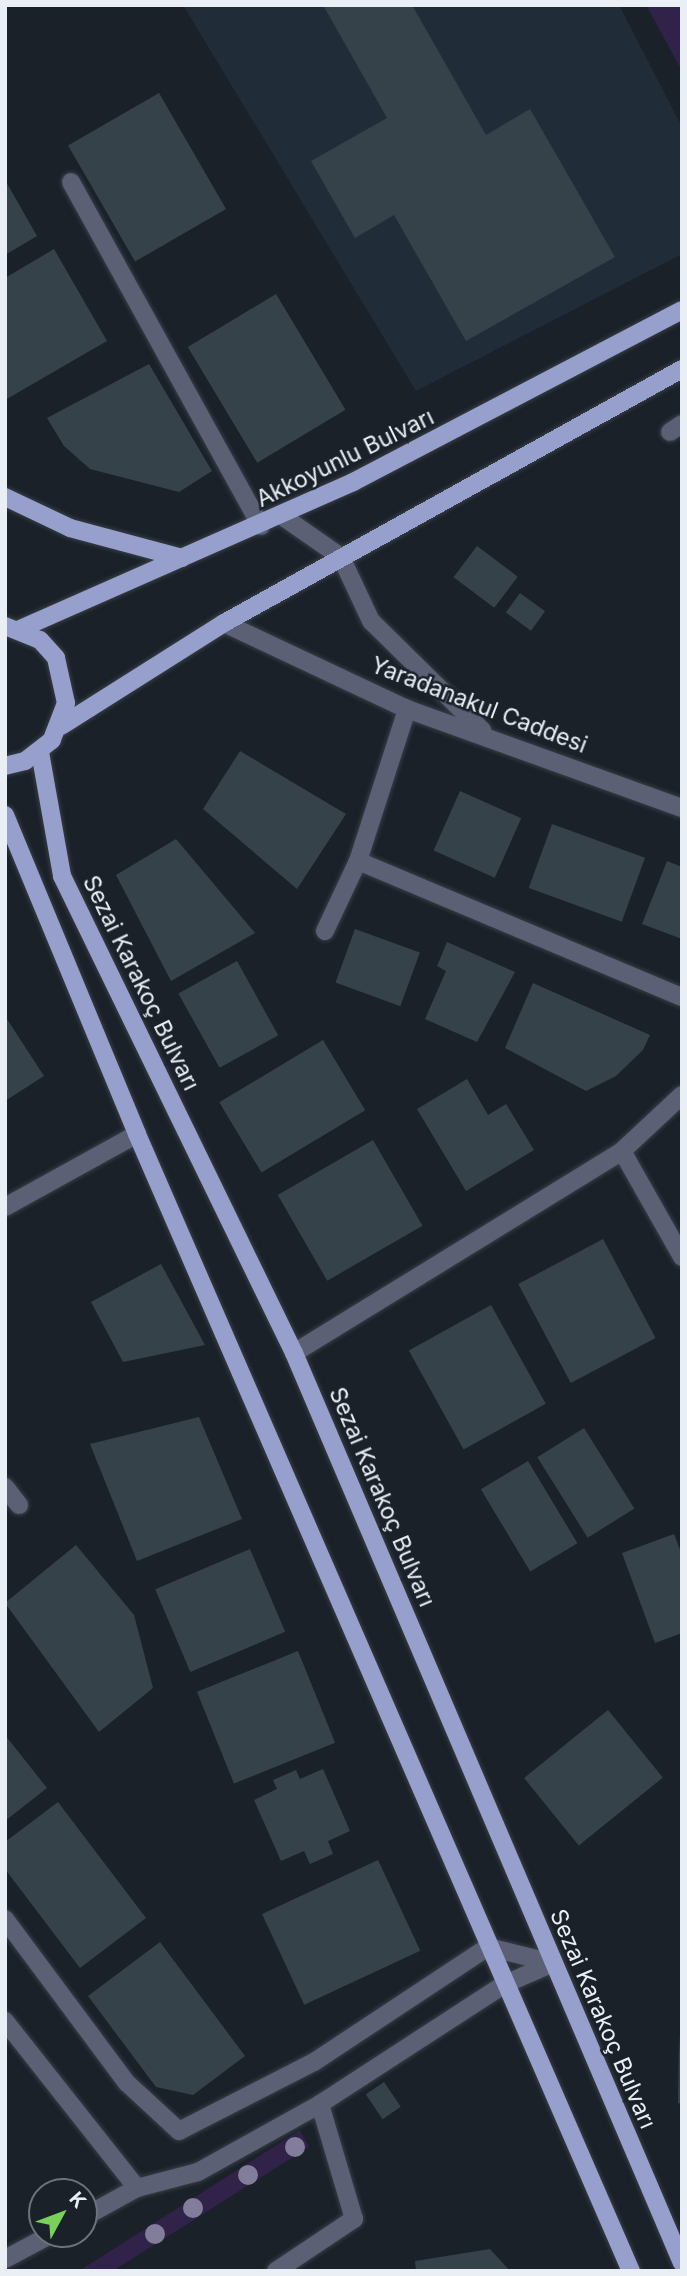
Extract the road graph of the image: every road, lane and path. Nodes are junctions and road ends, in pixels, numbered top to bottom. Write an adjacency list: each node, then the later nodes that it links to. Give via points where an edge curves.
1 (71, 182): 6 (street)
2 (682, 310): 5 (main road, Akkoyunlu Bulvarı)
3 (682, 369): 7 (main road)
4 (5, 497): 8 (main road, via 71,528)
5 (282, 516): 6 (main road, Akkoyunlu Bulvarı); 7 (street)
6 (261, 526): 8 (main road, Akkoyunlu Bulvarı)
7 (341, 557): 9 (main road); 13 (street, via 371,621 424,680)
8 (182, 558): 10 (main road, Akkoyunlu Bulvarı)
9 (224, 623): 11 (street, Yaradanakul Caddesi); 12 (main road)
10 (13, 627): 12 (main road, via 56,658 66,703)
11 (407, 709): 13 (street, Yaradanakul Caddesi); 18 (street)
12 (61, 726): 14 (main road)
13 (490, 736): 16 (street, Yaradanakul Caddesi)
14 (40, 752): 15 (main road); 26 (main road, Sezai Karakoç Bulvarı, via 62,876)
15 (5, 766)
16 (682, 808)
17 (5, 815): 22 (main road)
18 (358, 861): 19 (street); 20 (street)
19 (325, 931)
20 (682, 997)
21 (682, 1095): 23 (street)
22 (137, 1134): 24 (street); 30 (main road)
23 (622, 1151): 25 (street); 26 (street)
24 (5, 1207)
25 (682, 1257)
26 (294, 1353): 31 (main road, Sezai Karakoç Bulvarı)
27 (5, 1487): 28 (street)
28 (19, 1505)
29 (5, 1919): 30 (street, via 127,2083 179,2131 314,2062)
30 (488, 1947): 31 (street); 32 (main road)
31 (552, 1963): 32 (street); 39 (main road, Sezai Karakoç Bulvarı)
32 (505, 1984): 34 (street); 41 (main road)
33 (5, 2021): 35 (street)
34 (320, 2104): 35 (street, via 198,2172); 40 (street, via 354,2220)
35 (137, 2188): 36 (street)
36 (98, 2209)
37 (28, 2247): 38 (street)
38 (5, 2259)
39 (682, 2263)
40 (276, 2271)
41 (631, 2271)

